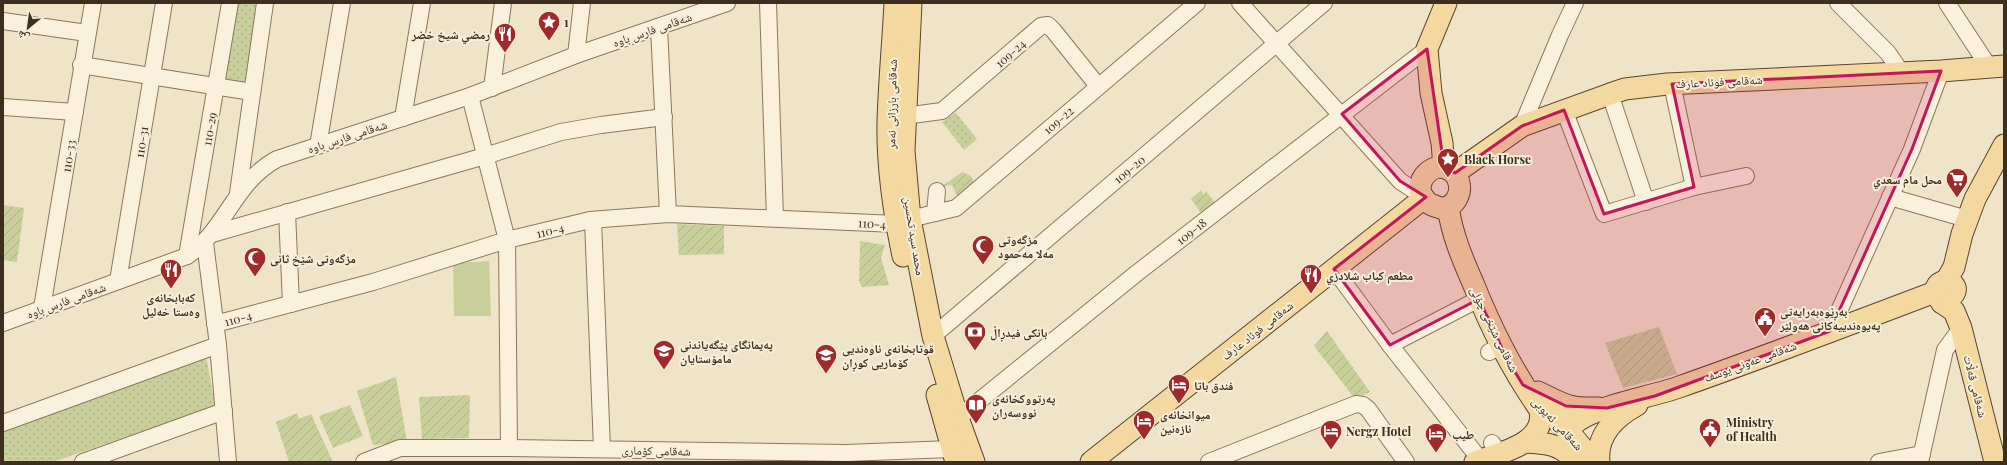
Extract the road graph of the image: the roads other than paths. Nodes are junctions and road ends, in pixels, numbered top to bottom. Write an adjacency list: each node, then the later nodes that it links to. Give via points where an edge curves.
1 (93, 3): 23 (street, 110-33)
2 (164, 3): 31 (street, 110-31)
3 (230, 3): 33 (street, 110-29)
4 (265, 3): 36 (street)
5 (342, 3): 48 (street)
6 (422, 3): 45 (street)
7 (503, 3): 35 (street)
8 (582, 3): 26 (street)
9 (697, 3): 20 (street)
10 (768, 3): 62 (street)
11 (895, 3): 65 (main road, شەقامی بارزانی نەمر, via 888,123 891,179)
12 (911, 3): 43 (main road, محمد سید تحسین)
13 (1197, 3): 34 (street, 109-22)
14 (1240, 3): 24 (street)
15 (1324, 3): 24 (street, 109-20)
16 (1446, 3): 25 (main road)
17 (1575, 3): 46 (street)
18 (1838, 3): 30 (street, via 1888,53)
19 (1947, 3): 27 (street)
20 (722, 4): 22 (street, شەقامی فارس باوە)
21 (3, 20): 23 (street)
22 (659, 27): 26 (street, شەقامی فارس باوە); 44 (street)
23 (87, 33): 28 (street, 110-33)
24 (1276, 43): 42 (street); 78 (street, 109-20)
25 (1427, 49): 42 (street, 109-18); 50 (main road, via 1431,93)
26 (576, 55): 35 (street, شەقامی فارس باوە)
27 (1994, 64): 29 (main road, شەقامی فوئاد عارف)
28 (81, 65): 31 (street); 41 (street, 110-33)
29 (1941, 71): 30 (main road, شەقامی فوئاد عارف); 56 (street, via 1912,149)
30 (1901, 72): 32 (main road, شەقامی فوئاد عارف)
31 (152, 76): 33 (street); 70 (street, 110-31)
32 (1672, 84): 37 (main road, شەقامی فوئاد عارف, via 1625,89); 52 (street)
33 (216, 86): 36 (street); 68 (street, 110-29)
34 (1098, 86): 43 (street, 109-24, via 1048,25 1042,26 942,111); 60 (street, 109-22, via 956,208)
35 (492, 88): 38 (street, شەقامی فارس باوە)
36 (252, 92): 54 (street)
37 (1610, 94): 40 (main road, شەقامی فوئاد عارف); 57 (street)
38 (470, 96): 45 (street, شەقامی فارس باوە); 49 (street)
39 (3, 107): 41 (street)
40 (1564, 110): 46 (main road, شەقامی فوئاد عارف); 57 (street, via 1604,214)
41 (75, 112): 74 (street, 110-33)
42 (1342, 114): 55 (street, via 1400,180); 85 (street, 109-18, via 1125,282)
43 (904, 116): 65 (main road, محمد سید تحسین)
44 (664, 117): 49 (street, via 562,132); 61 (street)
45 (403, 118): 48 (street, شەقامی فارس باوە)
46 (1522, 126): 50 (main road, شەقامی فوئاد عارف)
47 (2004, 145): 63 (main road, شەقامی قەڵات, via 1974,199)
48 (318, 146): 54 (street, شەقامی فارس باوە, via 277,159 265,166 245,184)
49 (485, 156): 59 (street); 67 (street)
50 (1450, 170): 55 (main road, via 1432,168 1427,172 1420,182); 58 (main road, via 1459,179 1460,189 1456,200)
51 (1746, 176): 52 (street)
52 (1694, 187): 57 (street)
53 (937, 191): 60 (street)
54 (238, 195): 66 (street, شەقامی فارس باوە)
55 (1422, 196): 58 (main road, via 1432,205 1444,209); 69 (main road, شەقامی فوئاد عارف)
56 (1890, 197): 63 (street); 77 (street)
57 (1646, 202)
58 (1448, 207): 72 (main road, شەقامی شێخی چۆلی, via 1455,239)
59 (287, 212): 66 (street); 73 (street)
60 (935, 213): 65 (street, 109-22)
61 (668, 214): 62 (street, 110-4); 64 (street, 110-4)
62 (774, 218): 65 (street, 110-4)
63 (1967, 219): 71 (main road, شەقامی قەڵات)
64 (593, 220): 67 (street, 110-4); 90 (street)
65 (903, 222): 78 (main road, محمد سید تحسین); 91 (main road, شەقامی بارزانی نەمر, via 910,290)
66 (208, 238): 68 (street, شەقامی فارس باوە); 76 (street)
67 (507, 240): 73 (street, 110-4, via 387,278); 89 (street)
68 (187, 256): 70 (street, شەقامی فارس باوە)
69 (1334, 269): 80 (street); 100 (main road, شەقامی فوئاد عارف)
70 (118, 281): 74 (street, شەقامی فارس باوە)
71 (1950, 295): 77 (main road, شەقامی عەونی یوسف); 94 (street, via 1945,350); 106 (main road, شەقامی قەڵات)
72 (1479, 299): 80 (street); 81 (main road, شەقامی شێخی چۆلی, via 1495,349)
73 (291, 304): 76 (street, 110-4)
74 (42, 308): 75 (street, شەقامی فارس باوە)
75 (3, 323)
76 (215, 324): 79 (street)
77 (1830, 331): 82 (main road, شەقامی عەونی یوسف)
78 (933, 336): 85 (main road, محمد سید تحسین)
79 (218, 345): 84 (street); 86 (street)
80 (1390, 345): 93 (street)
81 (1523, 385): 83 (main road, شەقامی عەونی یوسف, via 1566,406 1577,409); 87 (main road, شەقامی ئەیوبی); 88 (main road, شەقامی شێخی چۆلی, via 1542,417 1537,432)
82 (1655, 396): 83 (main road, شەقامی عەونی یوسف); 104 (main road, شەقامی عەونی یوسف, via 1619,416 1610,424 1600,446)
83 (1607, 408): 87 (main road, شەقامی عەونی یوسف, via 1579,419)
84 (224, 411): 96 (street); 97 (street)
85 (958, 418): 99 (main road, محمد سید تحسین)
86 (3, 423)
87 (1570, 433): 95 (main road, via 1568,445); 103 (main road, شەقامی ئەیوبی)
88 (1525, 442): 93 (main road); 95 (main road, شەقامی ئەیوبی, via 1551,444 1564,450)
89 (509, 448): 90 (street, شەقامی کۆماری); 98 (street, شەقامی کۆماری, via 400,448)
90 (602, 450): 92 (street, شەقامی کۆماری)
91 (954, 455): 92 (street, شەقامی کۆماری, via 846,453)
92 (681, 456)
93 (1486, 456)
94 (1921, 458): 105 (street)
95 (1574, 460)
96 (83, 462)
97 (228, 462)
98 (364, 462)
99 (974, 462)
100 (1091, 462)
101 (1209, 462): 102 (street, via 1356,404 1368,409)
102 (1406, 462)
103 (1594, 462)
104 (1599, 462)
105 (1879, 462)
106 (1995, 462)

